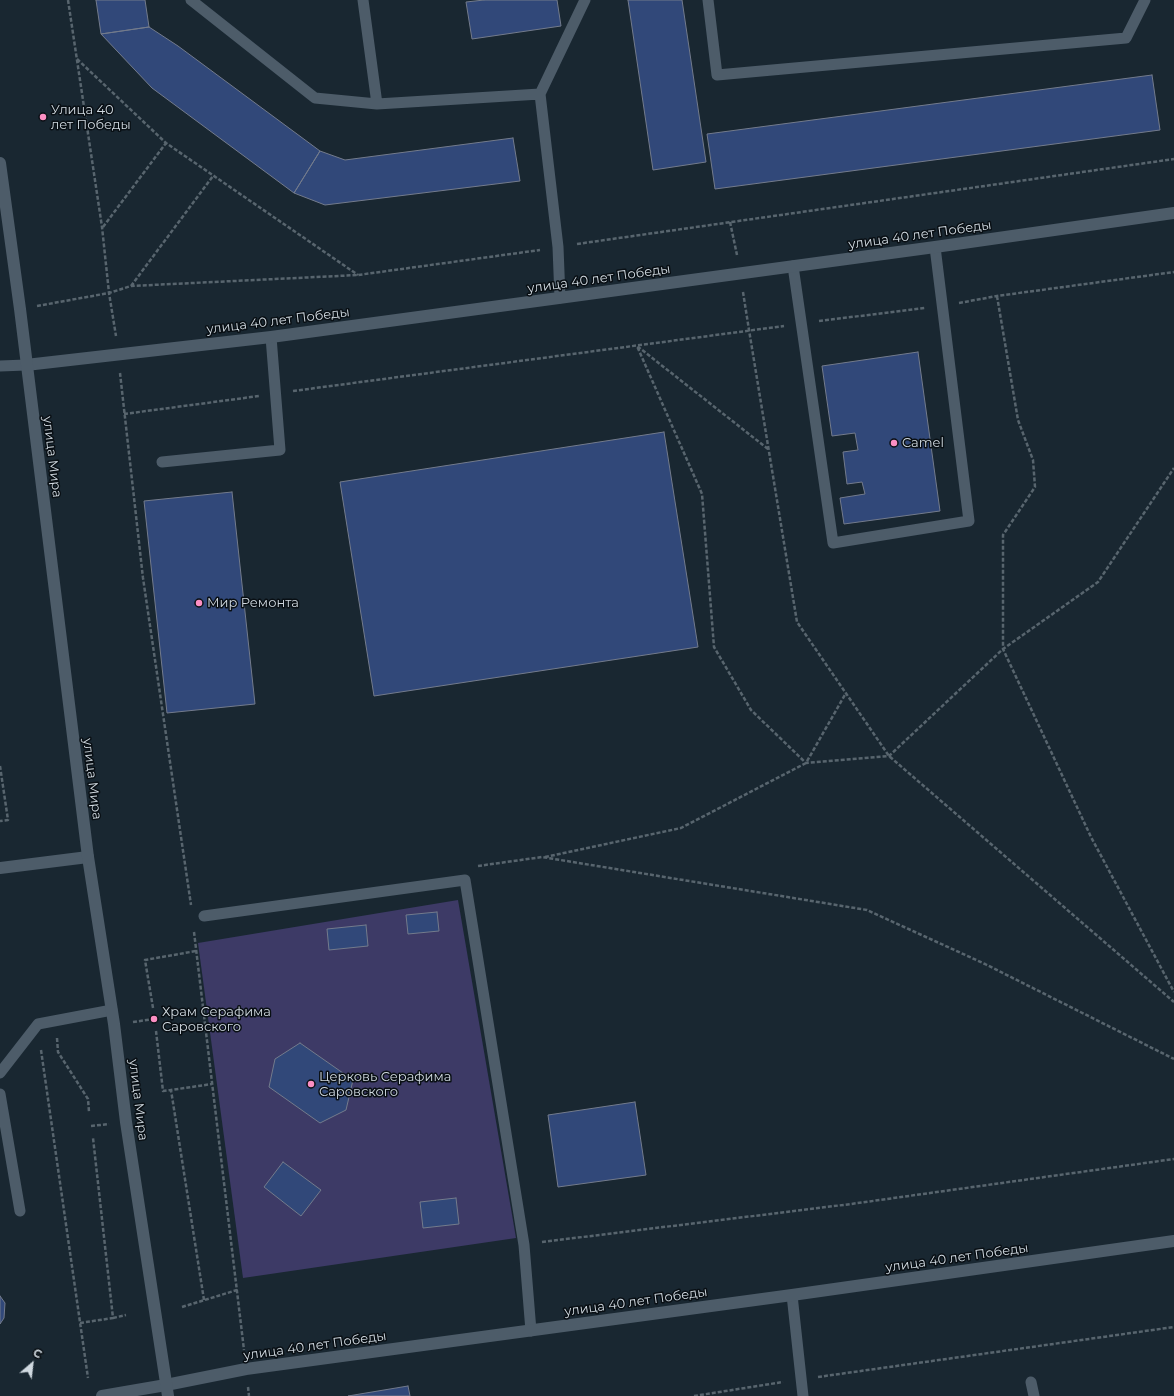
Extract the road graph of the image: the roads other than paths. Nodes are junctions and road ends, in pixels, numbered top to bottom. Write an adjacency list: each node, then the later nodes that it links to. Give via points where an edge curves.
1 (191, 0): 7 (lane, via 315,98)
2 (363, 0): 7 (lane)
3 (585, 0): 6 (lane)
4 (708, 0): 5 (lane, via 717,75 1126,38)
5 (1145, 0)
6 (540, 94): 7 (lane); 12 (lane, via 558,247)
7 (377, 104)
8 (0, 164): 14 (street, улица Мира)
9 (1174, 213): 10 (street, улица 40 лет Победы)
10 (935, 247): 11 (street, улица 40 лет Победы); 11 (lane, via 968,521 833,544)
11 (793, 266): 12 (street, улица 40 лет Победы)
12 (560, 298): 13 (street, улица 40 лет Победы)
13 (271, 337): 14 (street, улица 40 лет Победы); 16 (lane, via 280,450)
14 (26, 365): 15 (lane); 17 (street, улица Мира)
15 (0, 366)
16 (162, 462)
17 (88, 857): 18 (street); 20 (street, улица Мира)
18 (0, 868)
19 (204, 916): 26 (lane, via 465,880 524,1245)
20 (112, 1010): 21 (lane, via 38,1024); 28 (street, улица Мира, via 126,1122)
21 (0, 1073)
22 (0, 1094): 23 (lane)
23 (20, 1211)
24 (1174, 1241): 25 (street, улица 40 лет Победы)
25 (792, 1295): 26 (street, улица 40 лет Победы); 30 (lane)
26 (531, 1331): 28 (street, улица 40 лет Победы, via 246,1369)
27 (1031, 1382): 31 (lane)
28 (167, 1390): 29 (street, улица 40 лет Победы)
29 (102, 1396)
30 (803, 1396)
31 (1034, 1396)

